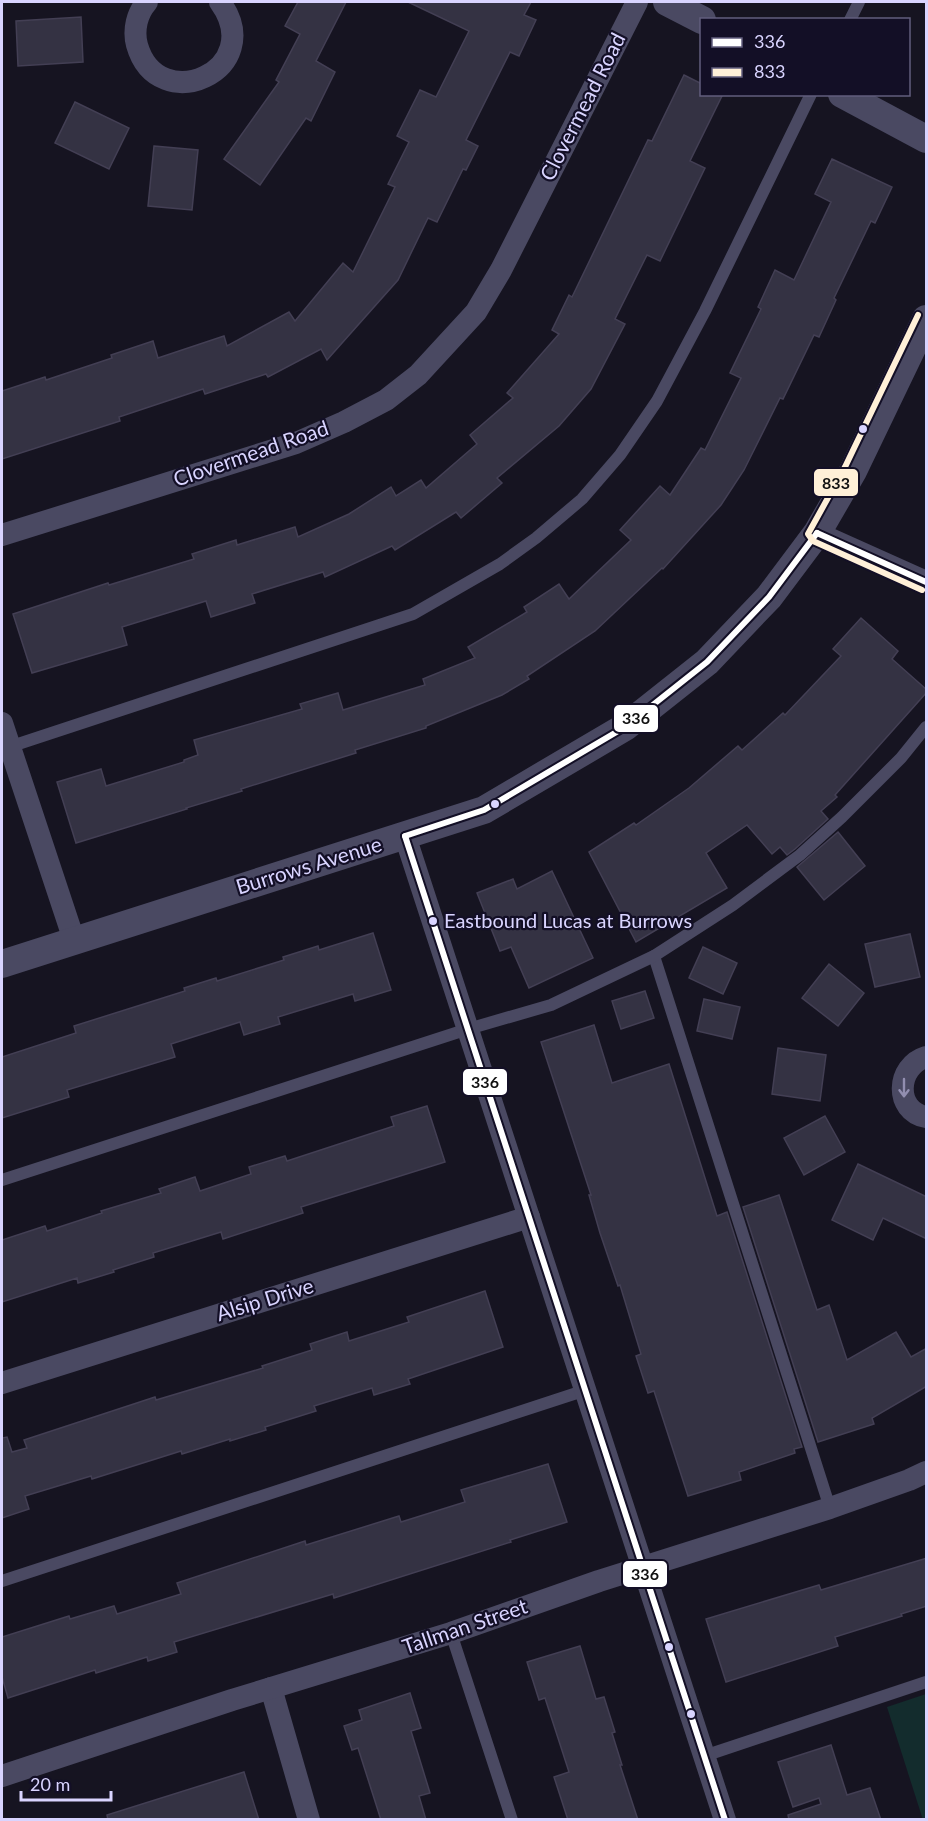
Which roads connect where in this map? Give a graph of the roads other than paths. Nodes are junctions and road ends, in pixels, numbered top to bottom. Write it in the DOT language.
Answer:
graph roads {
  1 [pos="147,2"];
  2 [pos="220,2"];
  3 [pos="637,2"];
  4 [pos="666,2"];
  5 [pos="859,2"];
  6 [pos="851,18"];
  7 [pos="700,19"];
  8 [pos="810,96"];
  9 [pos="846,96"];
  10 [pos="927,139"];
  11 [pos="927,319"];
  12 [pos="817,533"];
  13 [pos="2,535"];
  14 [pos="927,582"];
  15 [pos="2,723"];
  16 [pos="927,727"];
  17 [pos="9,747"];
  18 [pos="405,836"];
  19 [pos="74,940"];
  20 [pos="654,956"];
  21 [pos="2,964"];
  22 [pos="468,1029"];
  23 [pos="927,1057"];
  24 [pos="927,1117"];
  25 [pos="2,1180"];
  26 [pos="529,1217"];
  27 [pos="2,1383"];
  28 [pos="586,1390"];
  29 [pos="927,1472"];
  30 [pos="830,1508"];
  31 [pos="644,1567"];
  32 [pos="2,1581"];
  33 [pos="451,1633"];
  34 [pos="927,1682"];
  35 [pos="271,1688"];
  36 [pos="704,1756"];
  37 [pos="2,1776"];
  38 [pos="309,1820"];
  39 [pos="512,1820"];
  40 [pos="725,1820"];
  1 -- 2 [label="street"];
  3 -- 13 [label="street, Clovermead Road"];
  4 -- 7 [label="street"];
  5 -- 6 [label="lane"];
  8 -- 17 [label="lane"];
  9 -- 10 [label="street"];
  11 -- 12 [label="street, Burrows Avenue"];
  12 -- 14 [label="street"];
  12 -- 18 [label="street, Burrows Avenue"];
  15 -- 17 [label="street"];
  16 -- 20 [label="lane"];
  17 -- 19 [label="street"];
  18 -- 19 [label="street, Burrows Avenue"];
  18 -- 22 [label="street"];
  19 -- 21 [label="street, Burrows Avenue"];
  20 -- 22 [label="lane"];
  20 -- 30 [label="lane"];
  22 -- 25 [label="lane"];
  22 -- 26 [label="street"];
  23 -- 24 [label="street, one-way"];
  26 -- 27 [label="street, Alsip Drive"];
  26 -- 28 [label="street"];
  28 -- 31 [label="street"];
  28 -- 32 [label="lane"];
  29 -- 30 [label="street, Tallman Street"];
  30 -- 31 [label="street, Tallman Street"];
  31 -- 33 [label="street, Tallman Street"];
  31 -- 36 [label="street"];
  33 -- 35 [label="street, Tallman Street"];
  33 -- 39 [label="lane"];
  34 -- 36 [label="lane"];
  35 -- 37 [label="street, Tallman Street"];
  35 -- 38 [label="street"];
  36 -- 40 [label="street"];
}
